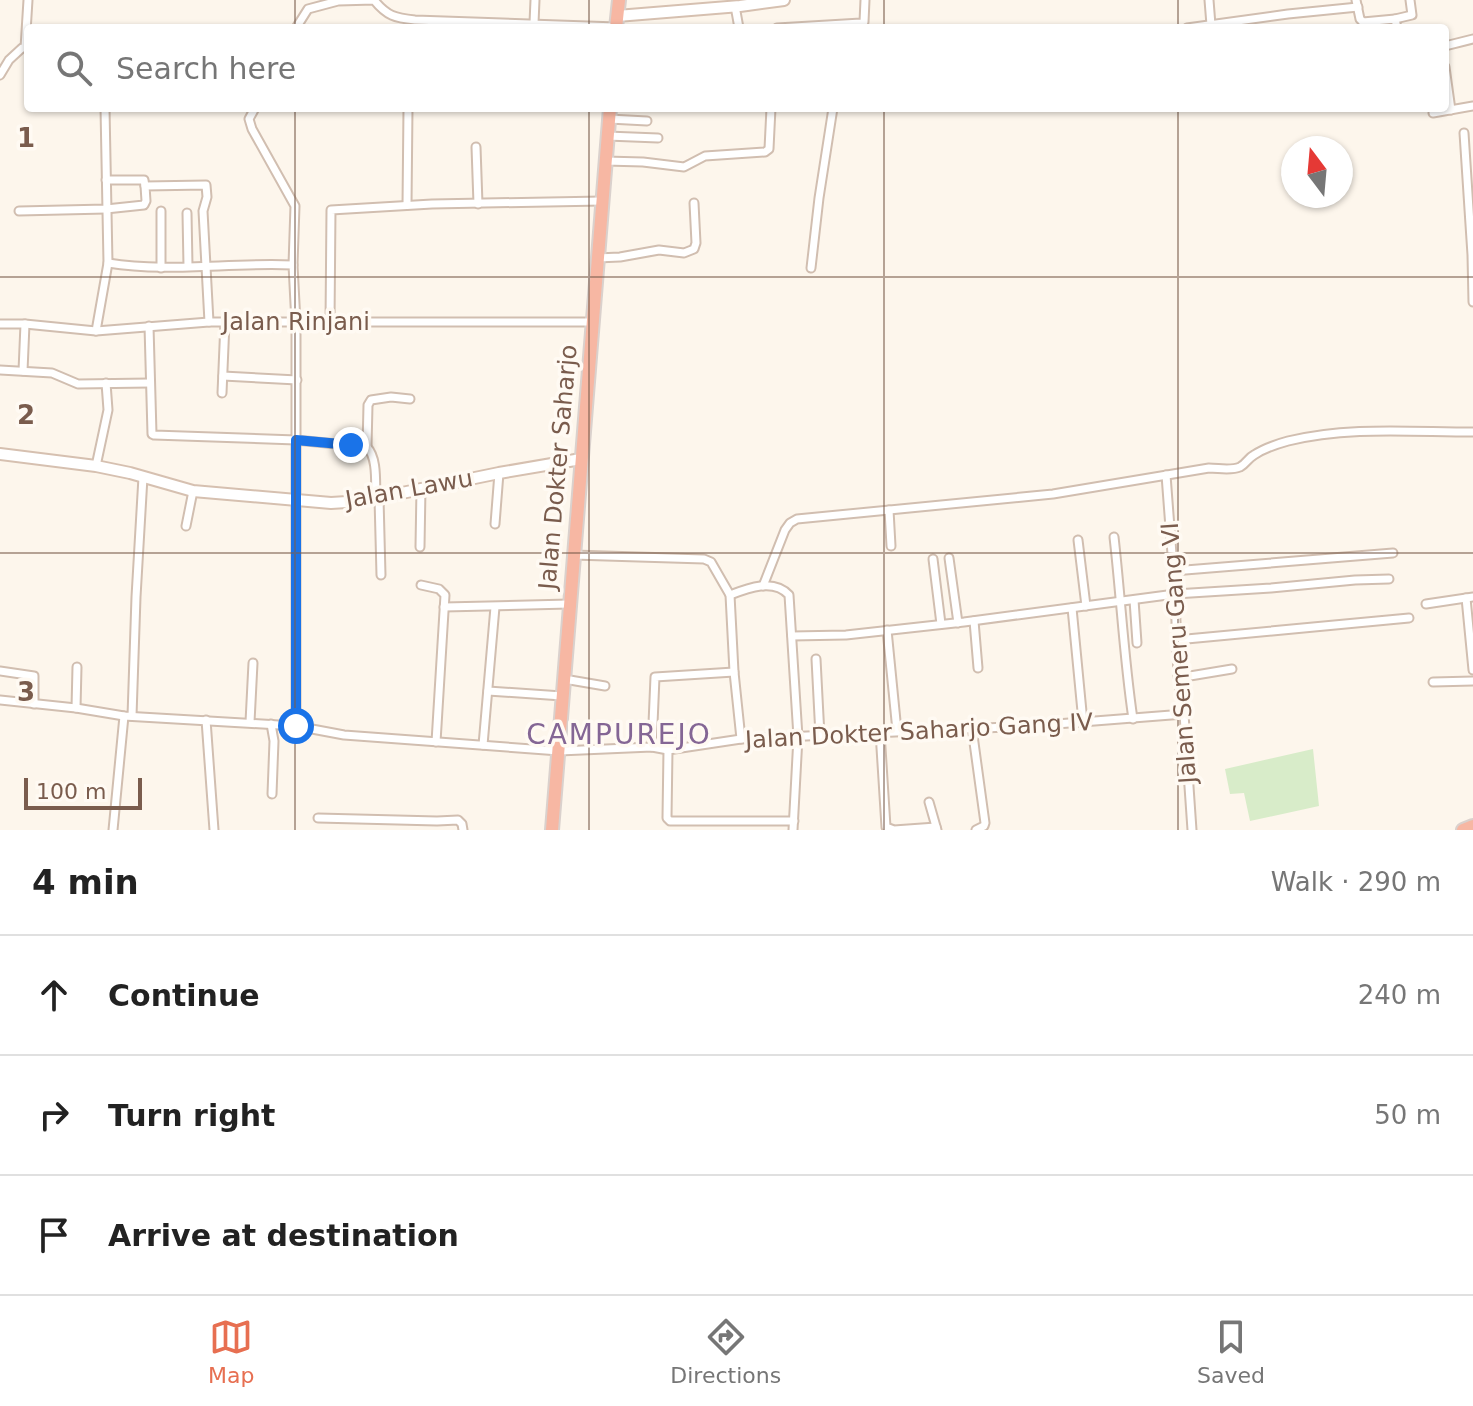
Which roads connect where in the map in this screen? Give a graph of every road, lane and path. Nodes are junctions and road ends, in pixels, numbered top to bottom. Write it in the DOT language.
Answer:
graph roads {
  1 [pos="28,0"];
  2 [pos="374,0"];
  3 [pos="535,0"];
  4 [pos="619,0"];
  5 [pos="784,0"];
  6 [pos="865,0"];
  7 [pos="1209,0"];
  8 [pos="1410,0"];
  9 [pos="1357,3"];
  10 [pos="735,6"];
  11 [pos="534,23"];
  12 [pos="617,23"];
  13 [pos="26,24"];
  14 [pos="299,24"];
  15 [pos="414,24"];
  16 [pos="738,24"];
  17 [pos="844,24"];
  18 [pos="1211,24"];
  19 [pos="1218,24"];
  20 [pos="1363,24"];
  21 [pos="1396,24"];
  22 [pos="1473,39"];
  23 [pos="1449,45"];
  24 [pos="24,48"];
  25 [pos="0,75"];
  26 [pos="1449,96"];
  27 [pos="1473,106"];
  28 [pos="1451,110"];
  29 [pos="105,112"];
  30 [pos="253,112"];
  31 [pos="408,112"];
  32 [pos="771,112"];
  33 [pos="832,112"];
  34 [pos="1439,112"];
  35 [pos="1433,113"];
  36 [pos="609,114"];
  37 [pos="647,121"];
  38 [pos="1464,133"];
  39 [pos="607,136"];
  40 [pos="658,138"];
  41 [pos="476,147"];
  42 [pos="605,161"];
  43 [pos="106,180"];
  44 [pos="145,186"];
  45 [pos="602,201"];
  46 [pos="694,203"];
  47 [pos="478,204"];
  48 [pos="407,205"];
  49 [pos="106,209"];
  50 [pos="19,211"];
  51 [pos="161,211"];
  52 [pos="187,213"];
  53 [pos="597,258"];
  54 [pos="108,263"];
  55 [pos="293,265"];
  56 [pos="188,266"];
  57 [pos="206,266"];
  58 [pos="161,268"];
  59 [pos="811,268"];
  60 [pos="1473,302"];
  61 [pos="209,322"];
  62 [pos="225,322"];
  63 [pos="330,322"];
  64 [pos="592,322"];
  65 [pos="296,323"];
  66 [pos="0,324"];
  67 [pos="25,324"];
  68 [pos="149,326"];
  69 [pos="96,331"];
  70 [pos="0,370"];
  71 [pos="23,371"];
  72 [pos="223,376"];
  73 [pos="297,380"];
  74 [pos="106,383"];
  75 [pos="150,383"];
  76 [pos="222,393"];
  77 [pos="410,399"];
  78 [pos="1473,432"];
  79 [pos="296,440"];
  80 [pos="367,447"];
  81 [pos="0,454"];
  82 [pos="581,459"];
  83 [pos="96,466"];
  84 [pos="499,473"];
  85 [pos="1166,475"];
  86 [pos="143,477"];
  87 [pos="421,488"];
  88 [pos="193,491"];
  89 [pos="378,499"];
  90 [pos="297,502"];
  91 [pos="889,510"];
  92 [pos="495,524"];
  93 [pos="186,526"];
  94 [pos="1114,537"];
  95 [pos="1078,540"];
  96 [pos="891,546"];
  97 [pos="420,547"];
  98 [pos="1393,553"];
  99 [pos="573,555"];
  100 [pos="949,558"];
  101 [pos="933,559"];
  102 [pos="1173,571"];
  103 [pos="381,575"];
  104 [pos="1389,579"];
  105 [pos="421,585"];
  106 [pos="763,586"];
  107 [pos="1175,594"];
  108 [pos="730,595"];
  109 [pos="1470,598"];
  110 [pos="1134,600"];
  111 [pos="1121,601"];
  112 [pos="569,604"];
  113 [pos="1426,604"];
  114 [pos="1086,606"];
  115 [pos="444,607"];
  116 [pos="495,607"];
  117 [pos="1072,608"];
  118 [pos="1409,618"];
  119 [pos="974,621"];
  120 [pos="958,623"];
  121 [pos="941,624"];
  122 [pos="887,630"];
  123 [pos="792,636"];
  124 [pos="1176,640"];
  125 [pos="1137,643"];
  126 [pos="816,659"];
  127 [pos="253,663"];
  128 [pos="77,667"];
  129 [pos="978,668"];
  130 [pos="1232,669"];
  131 [pos="1473,670"];
  132 [pos="0,671"];
  133 [pos="734,672"];
  134 [pos="1178,678"];
  135 [pos="563,679"];
  136 [pos="1473,681"];
  137 [pos="1433,682"];
  138 [pos="605,686"];
  139 [pos="488,691"];
  140 [pos="562,696"];
  141 [pos="0,700"];
  142 [pos="34,704"];
  143 [pos="76,708"];
  144 [pos="1184,714"];
  145 [pos="128,716"];
  146 [pos="1133,719"];
  147 [pos="206,720"];
  148 [pos="250,722"];
  149 [pos="1083,722"];
  150 [pos="271,724"];
  151 [pos="296,726"];
  152 [pos="972,728"];
  153 [pos="897,731"];
  154 [pos="880,732"];
  155 [pos="820,736"];
  156 [pos="798,737"];
  157 [pos="741,739"];
  158 [pos="436,742"];
  159 [pos="483,745"];
  160 [pos="652,747"];
  161 [pos="668,750"];
  162 [pos="559,751"];
  163 [pos="272,794"];
  164 [pos="929,802"];
  165 [pos="318,818"];
  166 [pos="794,826"];
  167 [pos="1473,826"];
  168 [pos="936,829"];
  169 [pos="113,830"];
  170 [pos="214,830"];
  171 [pos="463,830"];
  172 [pos="552,830"];
  173 [pos="976,830"];
  174 [pos="1192,830"];
  175 [pos="1463,830"];
  1 -- 13 [label="street"];
  2 -- 14 [label="street"];
  2 -- 15 [label="street"];
  3 -- 11 [label="street"];
  4 -- 12 [label="highway"];
  5 -- 10 [label="street"];
  6 -- 17 [label="street"];
  7 -- 18 [label="street"];
  8 -- 21 [label="street"];
  9 -- 19 [label="street"];
  9 -- 20 [label="street"];
  10 -- 12 [label="street"];
  10 -- 16 [label="street"];
  11 -- 12 [label="street"];
  11 -- 15 [label="street"];
  22 -- 23 [label="street"];
  24 -- 25 [label="street"];
  26 -- 28 [label="street"];
  27 -- 28 [label="street"];
  29 -- 43 [label="street"];
  30 -- 55 [label="street"];
  31 -- 48 [label="street"];
  32 -- 42 [label="street"];
  33 -- 59 [label="street"];
  34 -- 35 [label="street"];
  36 -- 37 [label="street"];
  36 -- 39 [label="highway, Jalan Dokter Saharjo"];
  38 -- 60 [label="street"];
  39 -- 40 [label="street"];
  39 -- 42 [label="highway, Jalan Dokter Saharjo"];
  41 -- 47 [label="street"];
  42 -- 45 [label="highway, Jalan Dokter Saharjo"];
  43 -- 44 [label="street"];
  43 -- 49 [label="street"];
  44 -- 49 [label="street"];
  44 -- 57 [label="street"];
  45 -- 47 [label="street"];
  45 -- 53 [label="highway, Jalan Dokter Saharjo"];
  46 -- 53 [label="street"];
  47 -- 48 [label="street"];
  48 -- 63 [label="street"];
  49 -- 50 [label="street"];
  49 -- 54 [label="street"];
  51 -- 58 [label="street"];
  52 -- 56 [label="street"];
  53 -- 64 [label="highway, Jalan Dokter Saharjo"];
  54 -- 58 [label="street"];
  54 -- 69 [label="street"];
  55 -- 57 [label="street"];
  55 -- 65 [label="street"];
  56 -- 57 [label="street"];
  56 -- 58 [label="street"];
  57 -- 61 [label="street"];
  61 -- 62 [label="street, Jalan Rinjani"];
  61 -- 68 [label="street, Jalan Rinjani"];
  62 -- 65 [label="street, Jalan Rinjani"];
  62 -- 72 [label="street"];
  63 -- 64 [label="street, Jalan Rinjani"];
  63 -- 65 [label="street, Jalan Rinjani"];
  64 -- 82 [label="highway, Jalan Dokter Saharjo"];
  65 -- 73 [label="street"];
  66 -- 67 [label="street, Jalan Rinjani"];
  67 -- 69 [label="street, Jalan Rinjani"];
  67 -- 71 [label="street"];
  68 -- 69 [label="street, Jalan Rinjani"];
  68 -- 75 [label="street"];
  70 -- 71 [label="street"];
  71 -- 74 [label="street"];
  72 -- 73 [label="street"];
  72 -- 76 [label="street"];
  73 -- 79 [label="street"];
  74 -- 75 [label="street"];
  74 -- 83 [label="street"];
  75 -- 79 [label="street"];
  77 -- 80 [label="street"];
  78 -- 85 [label="street"];
  79 -- 80 [label="street"];
  79 -- 90 [label="street"];
  80 -- 89 [label="street"];
  81 -- 83 [label="street, Jalan Lawu"];
  82 -- 84 [label="street, Jalan Lawu"];
  82 -- 99 [label="highway, Jalan Dokter Saharjo"];
  83 -- 86 [label="street, Jalan Lawu"];
  84 -- 87 [label="street, Jalan Lawu"];
  84 -- 92 [label="street"];
  85 -- 91 [label="street"];
  85 -- 102 [label="street, Jalan Semeru Gang VI"];
  86 -- 88 [label="street, Jalan Lawu"];
  86 -- 145 [label="street"];
  87 -- 89 [label="street, Jalan Lawu"];
  87 -- 97 [label="street"];
  88 -- 90 [label="street, Jalan Lawu"];
  88 -- 93 [label="street"];
  89 -- 90 [label="street, Jalan Lawu"];
  89 -- 103 [label="street"];
  90 -- 151 [label="street"];
  91 -- 96 [label="street"];
  91 -- 106 [label="street"];
  94 -- 111 [label="street"];
  95 -- 114 [label="street"];
  98 -- 102 [label="street"];
  99 -- 108 [label="street"];
  99 -- 112 [label="highway, Jalan Dokter Saharjo"];
  100 -- 120 [label="street"];
  101 -- 121 [label="street"];
  102 -- 107 [label="street, Jalan Semeru Gang VI"];
  104 -- 107 [label="street"];
  105 -- 115 [label="street"];
  106 -- 108 [label="street"];
  106 -- 123 [label="street"];
  107 -- 110 [label="street"];
  107 -- 124 [label="street, Jalan Semeru Gang VI"];
  108 -- 133 [label="street"];
  109 -- 113 [label="street"];
  109 -- 131 [label="street"];
  110 -- 111 [label="street"];
  110 -- 125 [label="street"];
  111 -- 114 [label="street"];
  111 -- 146 [label="street"];
  112 -- 116 [label="street"];
  112 -- 135 [label="highway, Jalan Dokter Saharjo"];
  114 -- 117 [label="street"];
  115 -- 116 [label="street"];
  115 -- 158 [label="street"];
  116 -- 139 [label="street"];
  117 -- 119 [label="street"];
  117 -- 149 [label="street"];
  118 -- 124 [label="street"];
  119 -- 120 [label="street"];
  119 -- 129 [label="street"];
  120 -- 121 [label="street"];
  121 -- 122 [label="street"];
  122 -- 123 [label="street"];
  122 -- 153 [label="street"];
  123 -- 156 [label="street"];
  124 -- 134 [label="street, Jalan Semeru Gang VI"];
  126 -- 155 [label="street"];
  127 -- 148 [label="street"];
  128 -- 143 [label="street"];
  130 -- 134 [label="street"];
  132 -- 142 [label="street"];
  133 -- 157 [label="street"];
  133 -- 160 [label="street"];
  134 -- 144 [label="street, Jalan Semeru Gang VI"];
  135 -- 138 [label="street"];
  135 -- 140 [label="highway, Jalan Dokter Saharjo"];
  136 -- 137 [label="street"];
  139 -- 140 [label="street"];
  139 -- 159 [label="street"];
  140 -- 162 [label="highway, Jalan Dokter Saharjo"];
  141 -- 142 [label="street, Jalan Dokter Saharjo Gang IV"];
  142 -- 143 [label="street, Jalan Dokter Saharjo Gang IV"];
  143 -- 145 [label="street, Jalan Dokter Saharjo Gang IV"];
  144 -- 146 [label="street, Jalan Dokter Saharjo Gang IV"];
  144 -- 174 [label="street, Jalan Semeru Gang VI"];
  145 -- 147 [label="street, Jalan Dokter Saharjo Gang IV"];
  145 -- 169 [label="street"];
  146 -- 149 [label="street, Jalan Dokter Saharjo Gang IV"];
  147 -- 148 [label="street, Jalan Dokter Saharjo Gang IV"];
  147 -- 170 [label="street"];
  148 -- 150 [label="street, Jalan Dokter Saharjo Gang IV"];
  149 -- 152 [label="street, Jalan Dokter Saharjo Gang IV"];
  150 -- 151 [label="street, Jalan Dokter Saharjo Gang IV"];
  150 -- 163 [label="street"];
  151 -- 158 [label="street, Jalan Dokter Saharjo Gang IV"];
  152 -- 153 [label="street, Jalan Dokter Saharjo Gang IV"];
  152 -- 173 [label="street"];
  153 -- 154 [label="street, Jalan Dokter Saharjo Gang IV"];
  154 -- 155 [label="street, Jalan Dokter Saharjo Gang IV"];
  154 -- 168 [label="street"];
  155 -- 156 [label="street, Jalan Dokter Saharjo Gang IV"];
  156 -- 157 [label="street, Jalan Dokter Saharjo Gang IV"];
  156 -- 166 [label="street"];
  157 -- 161 [label="street, Jalan Dokter Saharjo Gang IV"];
  158 -- 159 [label="street, Jalan Dokter Saharjo Gang IV"];
  159 -- 162 [label="street, Jalan Dokter Saharjo Gang IV"];
  160 -- 161 [label="street, Jalan Dokter Saharjo Gang IV"];
  160 -- 162 [label="street, Jalan Dokter Saharjo Gang IV"];
  161 -- 166 [label="street"];
  162 -- 172 [label="highway, Jalan Dokter Saharjo"];
  164 -- 168 [label="street"];
  165 -- 171 [label="street"];
  167 -- 175 [label="highway"];
}
